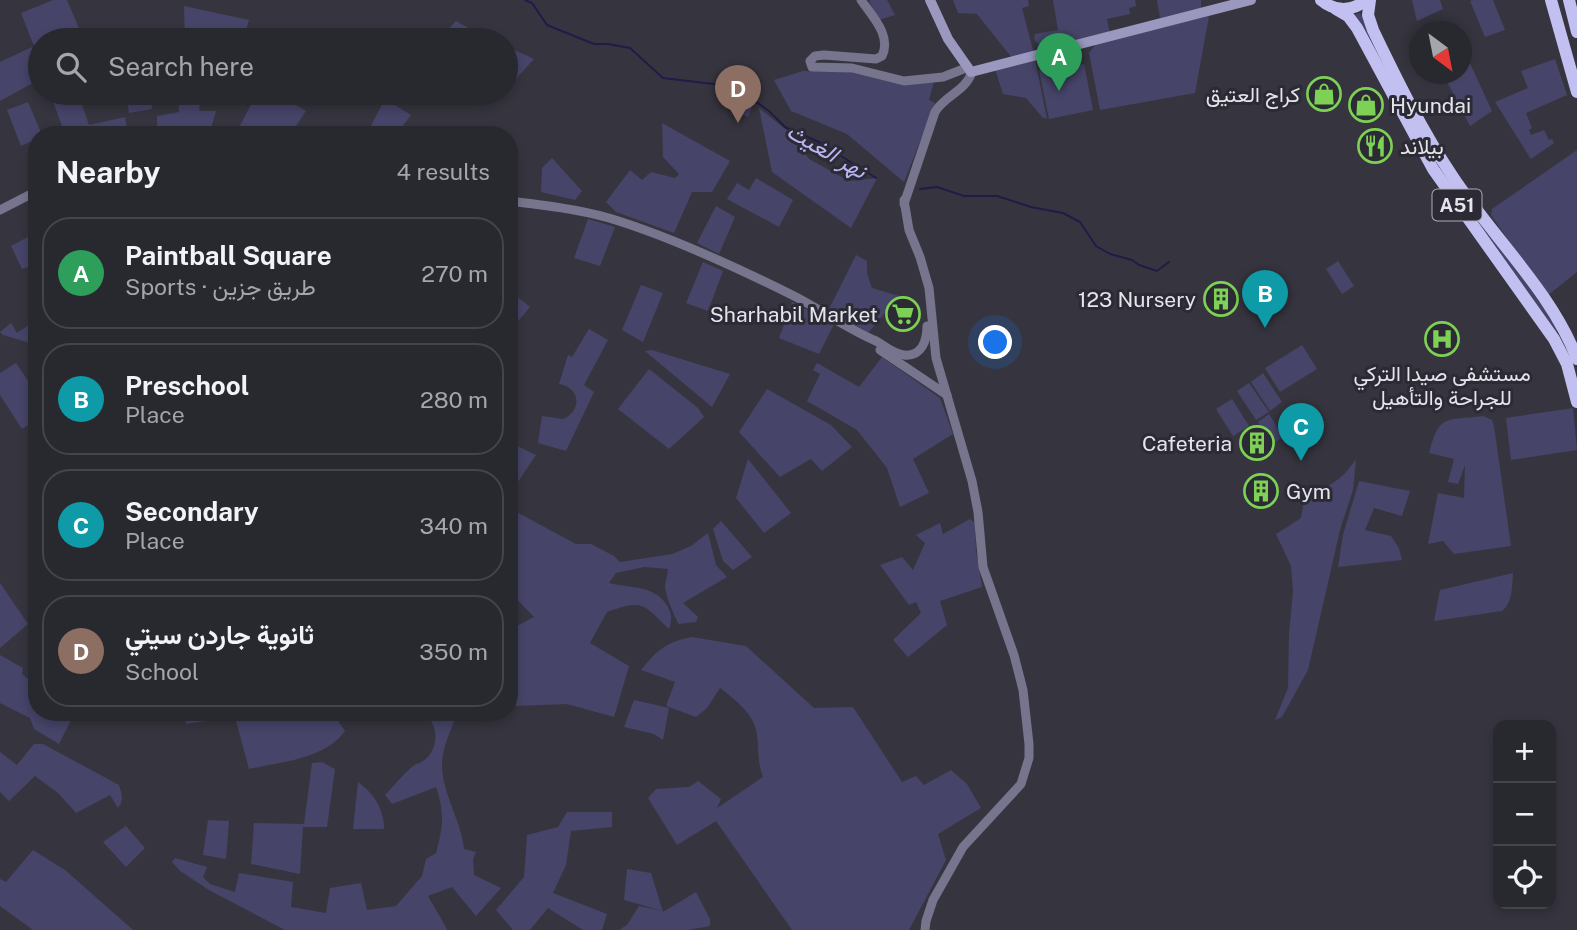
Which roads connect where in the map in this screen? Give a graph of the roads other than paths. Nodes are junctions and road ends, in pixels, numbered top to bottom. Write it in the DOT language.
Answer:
graph roads {
  1 [pos="861,0"];
  2 [pos="930,0"];
  3 [pos="1251,0"];
  4 [pos="1321,0"];
  5 [pos="1368,0"];
  6 [pos="1551,0"];
  7 [pos="1569,0"];
  8 [pos="1336,9"];
  9 [pos="1577,32"];
  10 [pos="969,70"];
  11 [pos="1577,92"];
  12 [pos="28,196"];
  13 [pos="518,202"];
  14 [pos="0,210"];
  15 [pos="1545,301"];
  16 [pos="930,313"];
  17 [pos="1577,337"];
  18 [pos="869,339"];
  19 [pos="927,341"];
  20 [pos="912,354"];
  21 [pos="936,358"];
  22 [pos="1577,359"];
  23 [pos="904,367"];
  24 [pos="940,374"];
  25 [pos="926,380"];
  26 [pos="947,395"];
  27 [pos="1577,402"];
  28 [pos="925,930"];
  1 -- 10 [label="street"];
  2 -- 10 [label="main road"];
  3 -- 10 [label="main road"];
  4 -- 8 [label="highway, A51"];
  5 -- 8 [label="highway, A51"];
  5 -- 15 [label="highway, A51"];
  6 -- 11 [label="highway"];
  7 -- 9 [label="highway"];
  8 -- 27 [label="highway, A51"];
  10 -- 16 [label="street"];
  12 -- 14 [label="street"];
  13 -- 18 [label="street"];
  15 -- 17 [label="highway"];
  15 -- 22 [label="highway, A51"];
  16 -- 19 [label="street"];
  16 -- 21 [label="street"];
  18 -- 20 [label="street"];
  18 -- 23 [label="street"];
  19 -- 20 [label="street"];
  19 -- 21 [label="street"];
  20 -- 21 [label="street"];
  20 -- 23 [label="street"];
  21 -- 24 [label="street"];
  23 -- 25 [label="street"];
  24 -- 25 [label="street"];
  24 -- 26 [label="street"];
  25 -- 26 [label="street"];
  26 -- 28 [label="street"];
}
